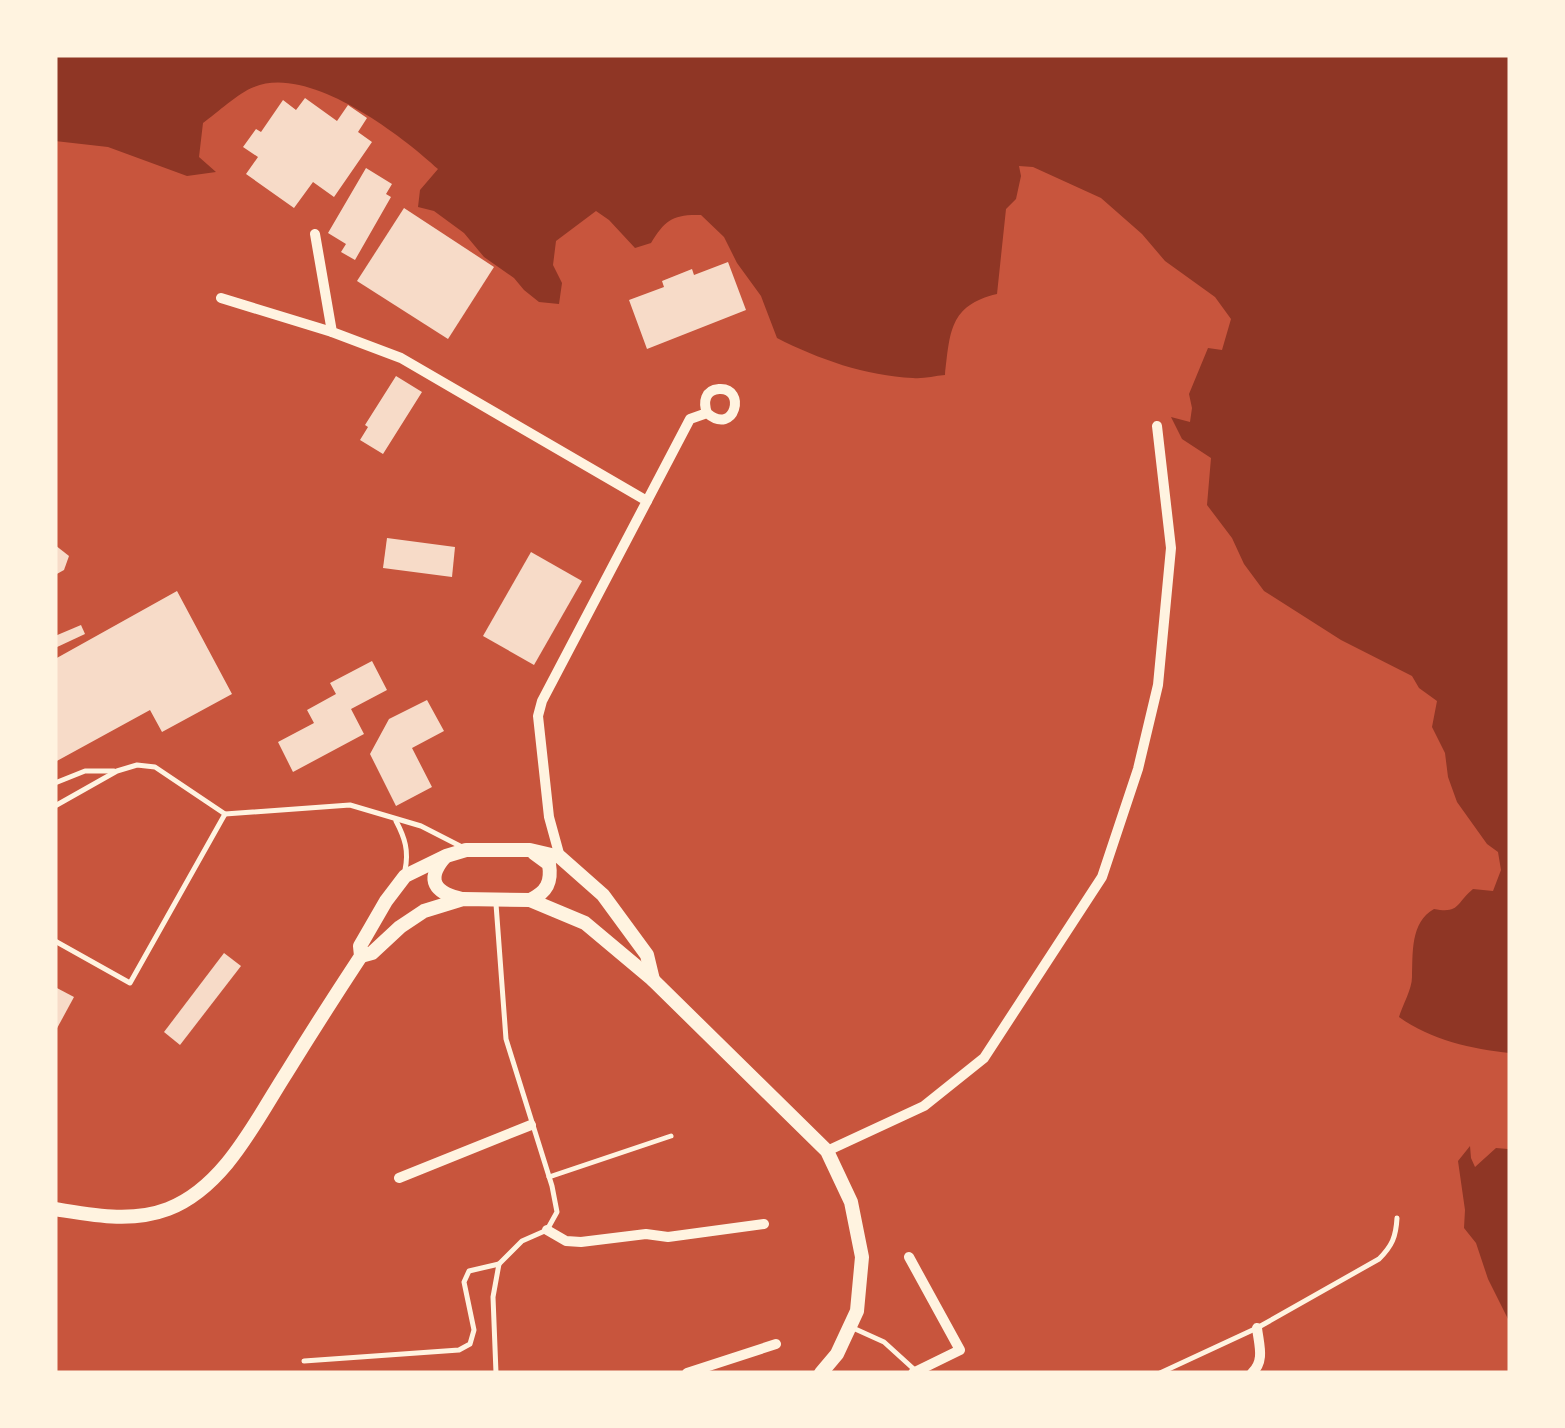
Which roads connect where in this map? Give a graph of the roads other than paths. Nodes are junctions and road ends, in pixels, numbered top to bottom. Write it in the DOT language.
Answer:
graph roads {
  1 [pos="315,234"];
  2 [pos="221,298"];
  3 [pos="332,332"];
  4 [pos="706,413"];
  5 [pos="1157,426"];
  6 [pos="647,501"];
  7 [pos="117,771"];
  8 [pos="55,783"];
  9 [pos="55,806"];
  10 [pos="225,814"];
  11 [pos="396,821"];
  12 [pos="466,850"];
  13 [pos="530,850"];
  14 [pos="446,856"];
  15 [pos="560,857"];
  16 [pos="404,876"];
  17 [pos="463,899"];
  18 [pos="530,900"];
  19 [pos="496,901"];
  20 [pos="55,941"];
  21 [pos="361,956"];
  22 [pos="653,980"];
  23 [pos="532,1124"];
  24 [pos="672,1136"];
  25 [pos="826,1151"];
  26 [pos="549,1177"];
  27 [pos="399,1178"];
  28 [pos="55,1209"];
  29 [pos="1398,1218"];
  30 [pos="764,1224"];
  31 [pos="547,1230"];
  32 [pos="910,1257"];
  33 [pos="499,1264"];
  34 [pos="850,1327"];
  35 [pos="1257,1328"];
  36 [pos="776,1344"];
  37 [pos="304,1361"];
  38 [pos="915,1372"];
  39 [pos="496,1373"];
  40 [pos="687,1373"];
  41 [pos="821,1373"];
  42 [pos="1160,1373"];
  43 [pos="1252,1373"];
  1 -- 3 [label="street"];
  2 -- 3 [label="street"];
  3 -- 6 [label="street"];
  4 -- 6 [label="street"];
  5 -- 25 [label="street"];
  6 -- 15 [label="street"];
  7 -- 8 [label="lane"];
  7 -- 9 [label="lane"];
  7 -- 10 [label="lane"];
  10 -- 11 [label="lane"];
  10 -- 20 [label="lane"];
  11 -- 12 [label="lane"];
  11 -- 16 [label="lane"];
  12 -- 13 [label="street"];
  12 -- 14 [label="street"];
  13 -- 15 [label="street"];
  13 -- 18 [label="street"];
  14 -- 16 [label="street"];
  14 -- 17 [label="street"];
  15 -- 22 [label="street"];
  16 -- 21 [label="street"];
  17 -- 19 [label="street"];
  17 -- 21 [label="street"];
  18 -- 19 [label="street"];
  18 -- 22 [label="street"];
  19 -- 23 [label="lane"];
  21 -- 28 [label="street"];
  22 -- 25 [label="street"];
  23 -- 26 [label="lane"];
  23 -- 27 [label="street"];
  24 -- 26 [label="lane"];
  25 -- 34 [label="street"];
  26 -- 31 [label="lane"];
  29 -- 35 [label="lane"];
  30 -- 31 [label="street"];
  31 -- 33 [label="lane"];
  32 -- 38 [label="street"];
  33 -- 37 [label="lane"];
  33 -- 39 [label="lane"];
  34 -- 38 [label="lane"];
  34 -- 41 [label="street"];
  35 -- 42 [label="lane"];
  35 -- 43 [label="street"];
  36 -- 40 [label="street"];
}
